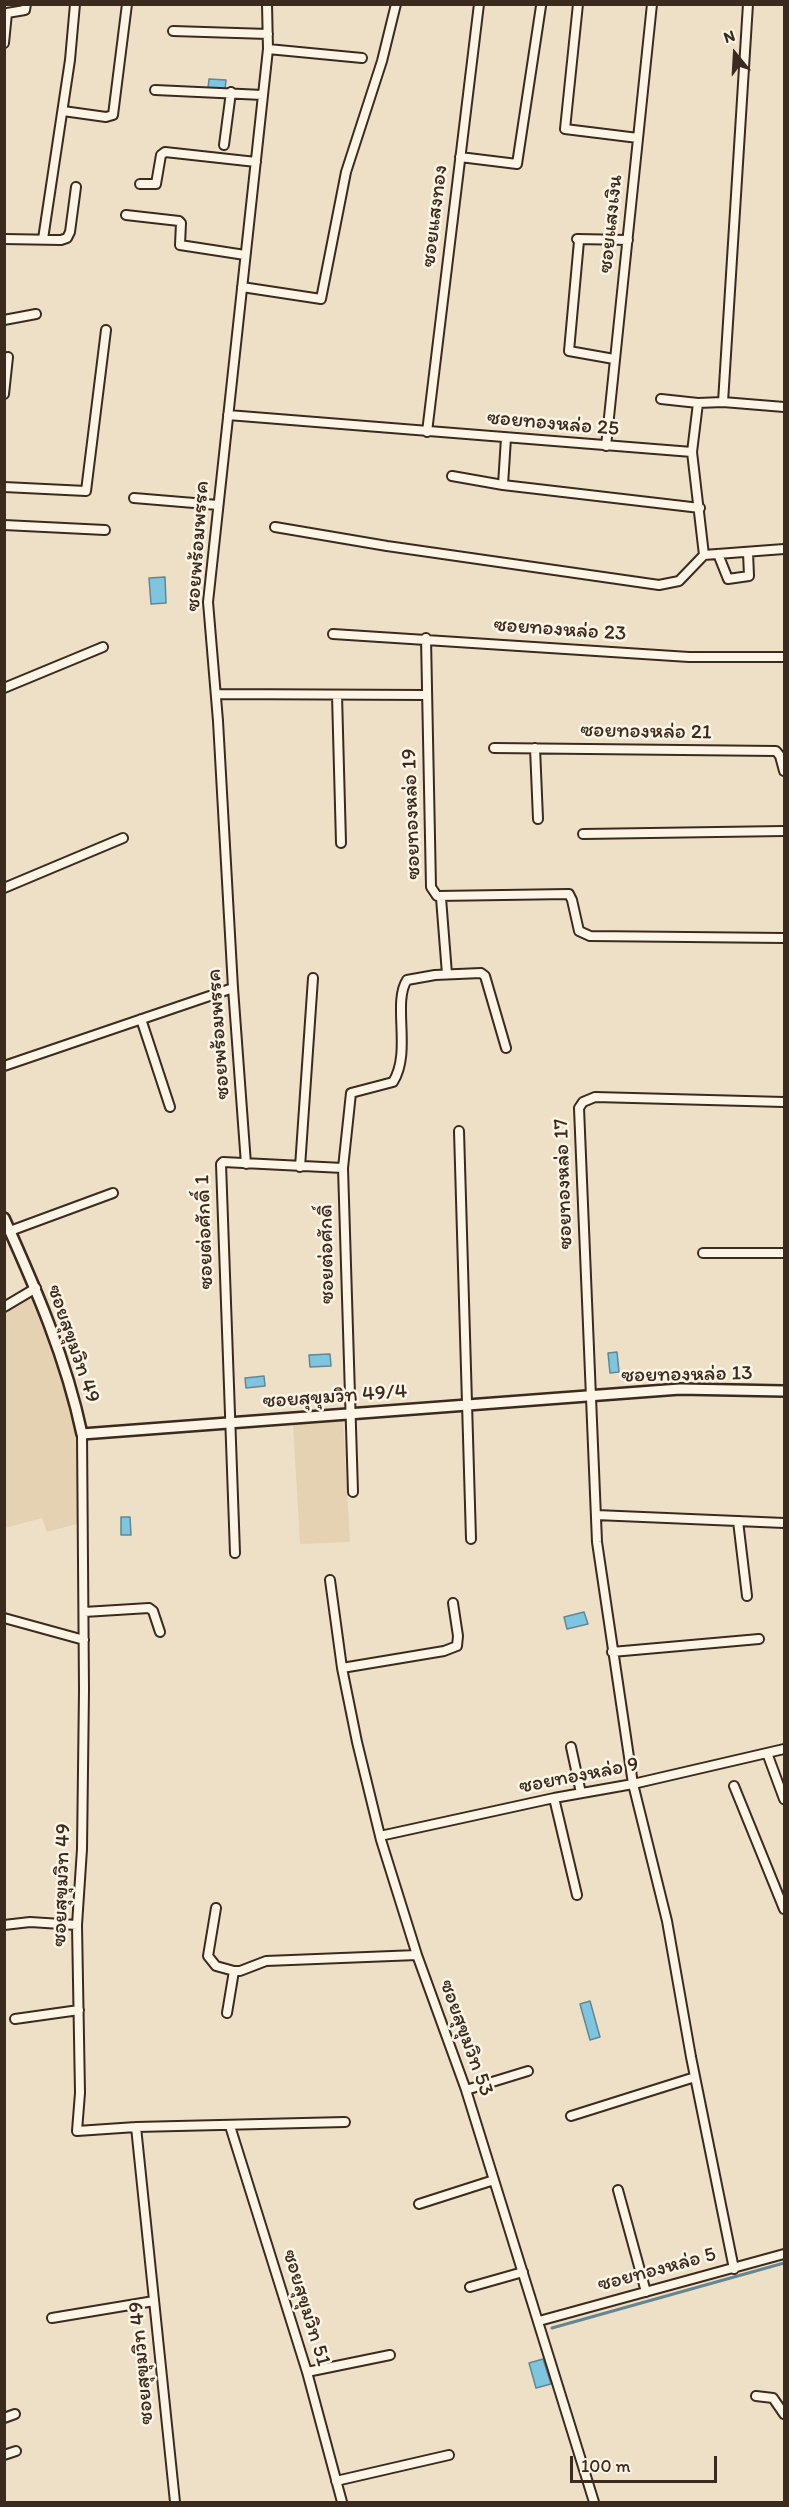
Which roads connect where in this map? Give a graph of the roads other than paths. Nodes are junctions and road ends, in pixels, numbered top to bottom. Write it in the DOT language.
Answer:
graph roads {
  1 [pos="26,4"];
  2 [pos="75,4"];
  3 [pos="127,4"];
  4 [pos="267,4"];
  5 [pos="396,4"];
  6 [pos="479,4"];
  7 [pos="578,4"];
  8 [pos="652,4"];
  9 [pos="748,4"];
  10 [pos="541,6"];
  11 [pos="6,12"];
  12 [pos="173,31"];
  13 [pos="268,34"];
  14 [pos="4,43"];
  15 [pos="268,49"];
  16 [pos="362,58"];
  17 [pos="155,90"];
  18 [pos="231,92"];
  19 [pos="263,94"];
  20 [pos="63,111"];
  21 [pos="638,138"];
  22 [pos="224,145"];
  23 [pos="460,157"];
  24 [pos="255,162"];
  25 [pos="140,184"];
  26 [pos="76,187"];
  27 [pos="126,215"];
  28 [pos="4,238"];
  29 [pos="43,239"];
  30 [pos="628,240"];
  31 [pos="245,255"];
  32 [pos="242,287"];
  33 [pos="36,314"];
  34 [pos="4,320"];
  35 [pos="106,330"];
  36 [pos="8,357"];
  37 [pos="614,358"];
  38 [pos="4,394"];
  39 [pos="661,399"];
  40 [pos="723,402"];
  41 [pos="698,403"];
  42 [pos="784,407"];
  43 [pos="228,415"];
  44 [pos="427,432"];
  45 [pos="506,438"];
  46 [pos="606,446"];
  47 [pos="692,452"];
  48 [pos="452,476"];
  49 [pos="503,485"];
  50 [pos="4,487"];
  51 [pos="134,498"];
  52 [pos="218,505"];
  53 [pos="700,508"];
  54 [pos="4,525"];
  55 [pos="275,527"];
  56 [pos="105,530"];
  57 [pos="784,549"];
  58 [pos="748,552"];
  59 [pos="718,554"];
  60 [pos="704,555"];
  61 [pos="333,634"];
  62 [pos="426,638"];
  63 [pos="103,647"];
  64 [pos="784,657"];
  65 [pos="4,688"];
  66 [pos="216,694"];
  67 [pos="337,695"];
  68 [pos="426,695"];
  69 [pos="494,748"];
  70 [pos="535,748"];
  71 [pos="784,771"];
  72 [pos="538,819"];
  73 [pos="784,831"];
  74 [pos="583,834"];
  75 [pos="123,838"];
  76 [pos="341,843"];
  77 [pos="4,888"];
  78 [pos="441,898"];
  79 [pos="784,938"];
  80 [pos="447,974"];
  81 [pos="313,978"];
  82 [pos="233,988"];
  83 [pos="141,1020"];
  84 [pos="506,1048"];
  85 [pos="4,1066"];
  86 [pos="784,1102"];
  87 [pos="170,1107"];
  88 [pos="459,1131"];
  89 [pos="246,1164"];
  90 [pos="300,1167"];
  91 [pos="343,1168"];
  92 [pos="113,1193"];
  93 [pos="4,1218"];
  94 [pos="10,1231"];
  95 [pos="703,1253"];
  96 [pos="784,1253"];
  97 [pos="36,1288"];
  98 [pos="4,1307"];
  99 [pos="784,1391"];
  100 [pos="591,1396"];
  101 [pos="469,1405"];
  102 [pos="350,1414"];
  103 [pos="230,1423"];
  104 [pos="82,1434"];
  105 [pos="353,1492"];
  106 [pos="596,1515"];
  107 [pos="738,1521"];
  108 [pos="784,1524"];
  109 [pos="471,1539"];
  110 [pos="235,1553"];
  111 [pos="330,1580"];
  112 [pos="747,1596"];
  113 [pos="453,1603"];
  114 [pos="84,1612"];
  115 [pos="4,1618"];
  116 [pos="160,1632"];
  117 [pos="759,1639"];
  118 [pos="84,1640"];
  119 [pos="612,1652"];
  120 [pos="342,1668"];
  121 [pos="571,1747"];
  122 [pos="784,1749"];
  123 [pos="767,1752"];
  124 [pos="633,1784"];
  125 [pos="734,1786"];
  126 [pos="581,1793"];
  127 [pos="554,1798"];
  128 [pos="784,1800"];
  129 [pos="380,1836"];
  130 [pos="577,1895"];
  131 [pos="216,1908"];
  132 [pos="784,1909"];
  133 [pos="4,1925"];
  134 [pos="77,1925"];
  135 [pos="417,1955"];
  136 [pos="234,1971"];
  137 [pos="79,2010"];
  138 [pos="227,2013"];
  139 [pos="15,2019"];
  140 [pos="528,2071"];
  141 [pos="695,2077"];
  142 [pos="466,2090"];
  143 [pos="571,2116"];
  144 [pos="345,2122"];
  145 [pos="230,2126"];
  146 [pos="135,2127"];
  147 [pos="495,2180"];
  148 [pos="618,2190"];
  149 [pos="419,2204"];
  150 [pos="784,2254"];
  151 [pos="734,2269"];
  152 [pos="524,2272"];
  153 [pos="470,2286"];
  154 [pos="646,2292"];
  155 [pos="154,2301"];
  156 [pos="52,2318"];
  157 [pos="539,2320"];
  158 [pos="390,2355"];
  159 [pos="307,2372"];
  160 [pos="756,2396"];
  161 [pos="15,2414"];
  162 [pos="784,2414"];
  163 [pos="4,2418"];
  164 [pos="16,2451"];
  165 [pos="4,2455"];
  166 [pos="449,2455"];
  167 [pos="336,2481"];
  168 [pos="175,2502"];
  169 [pos="342,2502"];
  170 [pos="594,2502"];
  1 -- 11 [label="street"];
  2 -- 20 [label="street"];
  3 -- 20 [label="street"];
  4 -- 13 [label="street, ซอยพร้อมพรรค"];
  5 -- 32 [label="street"];
  6 -- 23 [label="street, ซอยแสงทอง"];
  7 -- 21 [label="street"];
  8 -- 21 [label="street, ซอยแสงเงิน"];
  9 -- 40 [label="street"];
  10 -- 23 [label="street"];
  11 -- 14 [label="street"];
  12 -- 13 [label="street"];
  13 -- 15 [label="street, ซอยพร้อมพรรค"];
  15 -- 16 [label="street"];
  15 -- 19 [label="street, ซอยพร้อมพรรค"];
  17 -- 18 [label="street"];
  18 -- 19 [label="street"];
  18 -- 22 [label="street"];
  19 -- 24 [label="street, ซอยพร้อมพรรค"];
  20 -- 29 [label="street"];
  21 -- 30 [label="street, ซอยแสงเงิน"];
  23 -- 44 [label="street, ซอยแสงทอง"];
  24 -- 25 [label="street"];
  24 -- 31 [label="street, ซอยพร้อมพรรค"];
  26 -- 29 [label="street"];
  27 -- 31 [label="street"];
  28 -- 29 [label="street"];
  30 -- 37 [label="street, ซอยแสงเงิน"];
  30 -- 37 [label="street"];
  31 -- 32 [label="street, ซอยพร้อมพรรค"];
  32 -- 43 [label="street, ซอยพร้อมพรรค"];
  33 -- 34 [label="street"];
  35 -- 50 [label="street"];
  36 -- 38 [label="street"];
  37 -- 46 [label="street, ซอยแสงเงิน"];
  39 -- 41 [label="street"];
  40 -- 41 [label="street"];
  40 -- 42 [label="street"];
  41 -- 47 [label="street"];
  43 -- 44 [label="street, ซอยทองหล่อ 25"];
  43 -- 52 [label="street, ซอยพร้อมพรรค"];
  44 -- 45 [label="street, ซอยทองหล่อ 25"];
  45 -- 46 [label="street, ซอยทองหล่อ 25"];
  45 -- 49 [label="street"];
  46 -- 47 [label="street, ซอยทองหล่อ 25"];
  47 -- 53 [label="street"];
  48 -- 49 [label="street"];
  49 -- 53 [label="street"];
  51 -- 52 [label="street"];
  52 -- 66 [label="street, ซอยพร้อมพรรค"];
  53 -- 60 [label="street"];
  54 -- 56 [label="street"];
  55 -- 60 [label="street"];
  57 -- 58 [label="street"];
  58 -- 59 [label="street"];
  58 -- 59 [label="street"];
  59 -- 60 [label="street"];
  61 -- 62 [label="street, ซอยทองหล่อ 23"];
  62 -- 64 [label="street, ซอยทองหล่อ 23"];
  62 -- 68 [label="street, ซอยทองหล่อ 19"];
  63 -- 65 [label="street"];
  66 -- 67 [label="street"];
  66 -- 82 [label="street, ซอยพร้อมพรรค"];
  67 -- 68 [label="street"];
  67 -- 76 [label="street"];
  68 -- 78 [label="street, ซอยทองหล่อ 19"];
  69 -- 70 [label="street, ซอยทองหล่อ 21"];
  70 -- 71 [label="street, ซอยทองหล่อ 21"];
  70 -- 72 [label="street"];
  73 -- 74 [label="street"];
  75 -- 77 [label="street"];
  78 -- 79 [label="street, ซอยทองหล่อ 19"];
  78 -- 80 [label="street"];
  80 -- 84 [label="street"];
  80 -- 91 [label="street, ซอยต่อศักดิ์"];
  81 -- 90 [label="street"];
  82 -- 83 [label="street"];
  82 -- 89 [label="street, ซอยพร้อมพรรค"];
  83 -- 85 [label="street"];
  83 -- 87 [label="street"];
  86 -- 100 [label="street, ซอยทองหล่อ 17"];
  88 -- 101 [label="street"];
  89 -- 90 [label="street, ซอยต่อศักดิ์ 1"];
  89 -- 103 [label="street, ซอยต่อศักดิ์ 1"];
  90 -- 91 [label="street, ซอยต่อศักดิ์ 1"];
  91 -- 102 [label="street, ซอยต่อศักดิ์"];
  92 -- 94 [label="street"];
  93 -- 94 [label="street, ซอยสุขุมวิท 49"];
  94 -- 97 [label="street, ซอยสุขุมวิท 49"];
  95 -- 96 [label="street"];
  97 -- 98 [label="street"];
  97 -- 104 [label="street, ซอยสุขุมวิท 49"];
  99 -- 100 [label="street, ซอยทองหล่อ 13"];
  100 -- 101 [label="street, ซอยสุขุมวิท 49/4"];
  100 -- 106 [label="street"];
  101 -- 102 [label="street, ซอยสุขุมวิท 49/4"];
  101 -- 109 [label="street"];
  102 -- 103 [label="street, ซอยสุขุมวิท 49/4"];
  102 -- 105 [label="street, ซอยต่อศักดิ์"];
  103 -- 104 [label="street, ซอยสุขุมวิท 49/4"];
  103 -- 110 [label="street"];
  104 -- 114 [label="street, ซอยสุขุมวิท 49"];
  106 -- 107 [label="street"];
  106 -- 119 [label="street"];
  107 -- 108 [label="street"];
  107 -- 112 [label="street"];
  111 -- 120 [label="street, ซอยสุขุมวิท 53"];
  113 -- 120 [label="street"];
  114 -- 116 [label="street"];
  114 -- 118 [label="street, ซอยสุขุมวิท 49"];
  115 -- 118 [label="street"];
  117 -- 119 [label="street"];
  118 -- 134 [label="street, ซอยสุขุมวิท 49"];
  119 -- 124 [label="street"];
  120 -- 129 [label="street, ซอยสุขุมวิท 53"];
  121 -- 126 [label="street"];
  122 -- 123 [label="street, ซอยทองหล่อ 9"];
  123 -- 124 [label="street, ซอยทองหล่อ 9"];
  123 -- 128 [label="street"];
  124 -- 126 [label="street, ซอยทองหล่อ 9"];
  124 -- 141 [label="street"];
  125 -- 132 [label="street"];
  126 -- 127 [label="street, ซอยทองหล่อ 9"];
  127 -- 129 [label="street, ซอยทองหล่อ 9"];
  127 -- 130 [label="street"];
  129 -- 135 [label="street, ซอยสุขุมวิท 53"];
  131 -- 136 [label="street"];
  133 -- 134 [label="street"];
  134 -- 137 [label="street, ซอยสุขุมวิท 49"];
  135 -- 136 [label="street"];
  135 -- 142 [label="street, ซอยสุขุมวิท 53"];
  136 -- 138 [label="street"];
  137 -- 139 [label="street"];
  137 -- 146 [label="street, ซอยสุขุมวิท 49"];
  140 -- 142 [label="street"];
  141 -- 143 [label="street"];
  141 -- 151 [label="street"];
  142 -- 147 [label="street, ซอยสุขุมวิท 53"];
  144 -- 145 [label="street"];
  145 -- 146 [label="street"];
  145 -- 159 [label="street, ซอยสุขุมวิท 51"];
  146 -- 155 [label="street, ซอยสุขุมวิท 49"];
  147 -- 149 [label="street"];
  147 -- 152 [label="street, ซอยสุขุมวิท 53"];
  148 -- 154 [label="street"];
  150 -- 151 [label="street, ซอยทองหล่อ 5"];
  151 -- 154 [label="street, ซอยทองหล่อ 5"];
  152 -- 153 [label="street"];
  152 -- 157 [label="street, ซอยสุขุมวิท 53"];
  154 -- 157 [label="street, ซอยทองหล่อ 5"];
  155 -- 156 [label="street"];
  155 -- 168 [label="street, ซอยสุขุมวิท 49"];
  157 -- 170 [label="street, ซอยสุขุมวิท 53"];
  158 -- 159 [label="street"];
  159 -- 167 [label="street, ซอยสุขุมวิท 51"];
  160 -- 162 [label="street"];
  161 -- 163 [label="street"];
  164 -- 165 [label="street"];
  166 -- 167 [label="street"];
  167 -- 169 [label="street, ซอยสุขุมวิท 51"];
}
